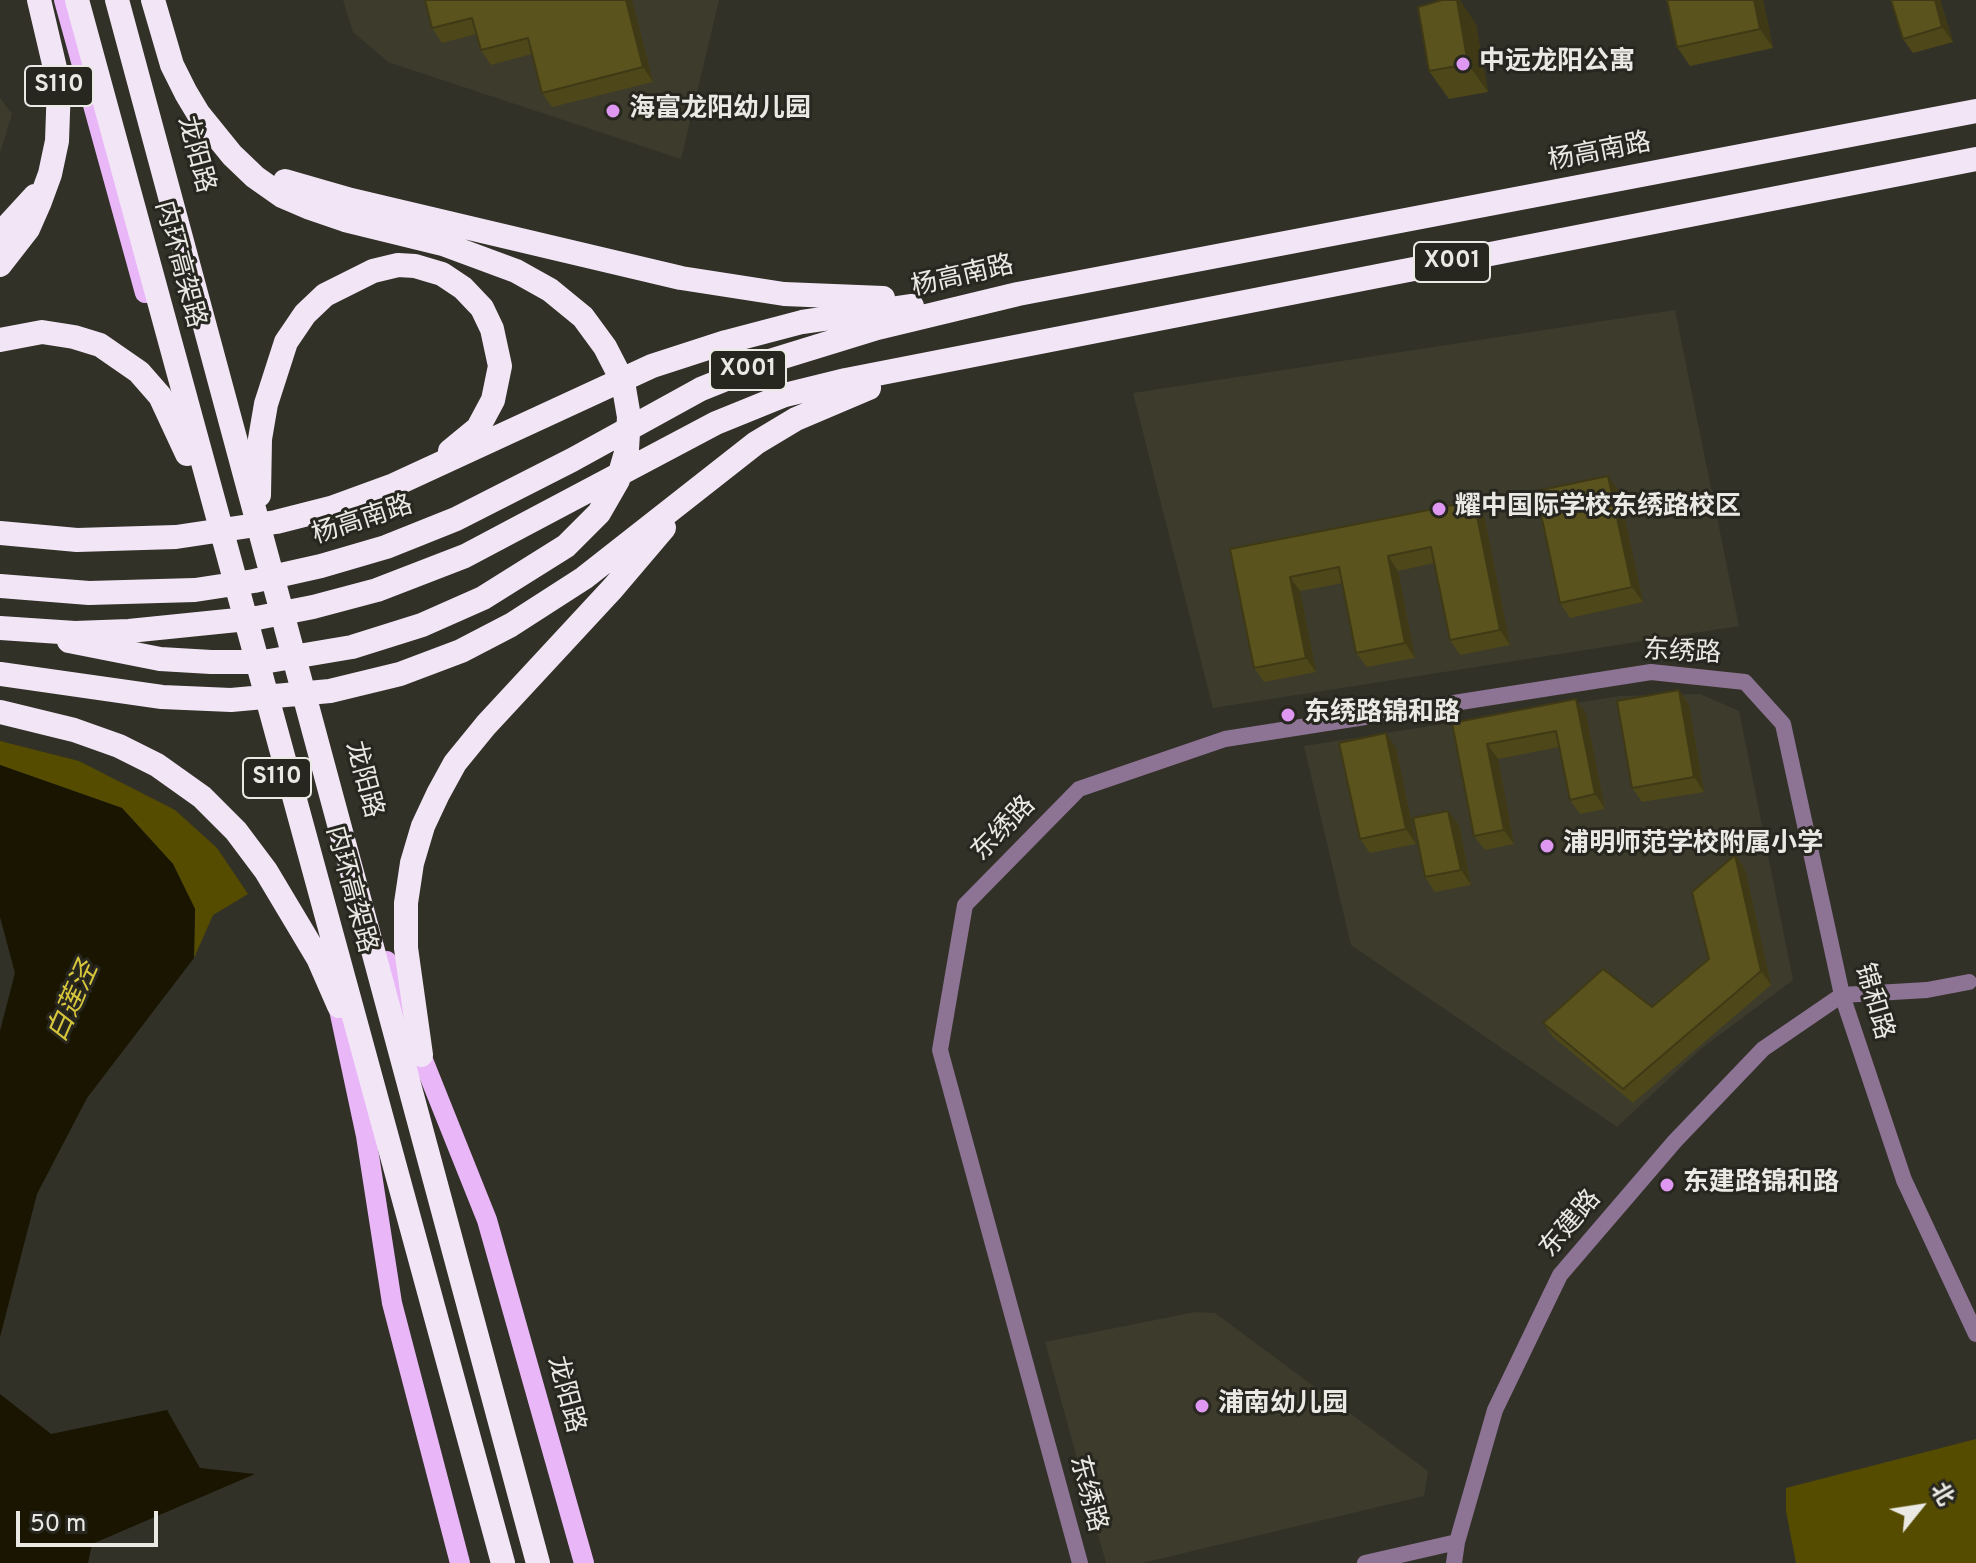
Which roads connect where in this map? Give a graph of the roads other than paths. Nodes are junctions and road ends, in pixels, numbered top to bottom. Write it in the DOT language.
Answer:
graph roads {
  1 [pos="39,0"];
  2 [pos="64,0"];
  3 [pos="77,0"];
  4 [pos="117,0"];
  5 [pos="126,0"];
  6 [pos="153,0"];
  7 [pos="1976,111"];
  8 [pos="1976,159"];
  9 [pos="50,174"];
  10 [pos="348,210"];
  11 [pos="0,234"];
  12 [pos="0,265"];
  13 [pos="1018,294"];
  14 [pos="0,340"];
  15 [pos="929,365"];
  16 [pos="196,480"];
  17 [pos="394,485"];
  18 [pos="694,489"];
  19 [pos="259,497"];
  20 [pos="0,524"];
  21 [pos="0,533"];
  22 [pos="77,540"];
  23 [pos="0,586"];
  24 [pos="10,629"];
  25 [pos="0,674"];
  26 [pos="1745,682"];
  27 [pos="0,712"];
  28 [pos="1969,982"];
  29 [pos="1842,995"];
  30 [pos="340,1010"];
  31 [pos="421,1055"];
  32 [pos="1976,1334"];
  33 [pos="1457,1542"];
  34 [pos="460,1563"];
  35 [pos="503,1563"];
  36 [pos="538,1563"];
  37 [pos="584,1563"];
  38 [pos="1080,1563"];
  39 [pos="1365,1563"];
  40 [pos="1454,1563"];
  1 -- 9 [label="highway, S110"];
  2 -- 16 [label="main road, S110"];
  3 -- 35 [label="highway, 内环高架路"];
  4 -- 36 [label="highway, 内环高架路"];
  5 -- 19 [label="main road, 龙阳路 / S110"];
  6 -- 10 [label="highway"];
  7 -- 13 [label="highway, 杨高南路 / X001"];
  8 -- 15 [label="highway, X001"];
  9 -- 11 [label="highway"];
  9 -- 12 [label="highway"];
  10 -- 13 [label="highway"];
  10 -- 24 [label="highway"];
  13 -- 17 [label="highway"];
  13 -- 23 [label="highway, 杨高南路 / X001"];
  14 -- 16 [label="highway"];
  15 -- 18 [label="highway"];
  15 -- 24 [label="highway, X001"];
  16 -- 30 [label="main road, S110"];
  17 -- 19 [label="highway"];
  17 -- 22 [label="highway"];
  18 -- 25 [label="highway"];
  18 -- 31 [label="highway"];
  19 -- 31 [label="main road, 龙阳路 / S110"];
  20 -- 22 [label="highway"];
  21 -- 22 [label="highway"];
  26 -- 29 [label="street, 锦和路"];
  26 -- 38 [label="street, 东绣路"];
  27 -- 30 [label="highway"];
  28 -- 29 [label="street"];
  29 -- 32 [label="street, 锦和路"];
  29 -- 33 [label="street, 东建路"];
  30 -- 34 [label="main road, S110"];
  31 -- 37 [label="main road, 龙阳路 / S110"];
  33 -- 39 [label="street"];
  33 -- 40 [label="street, 东建路"];
}
